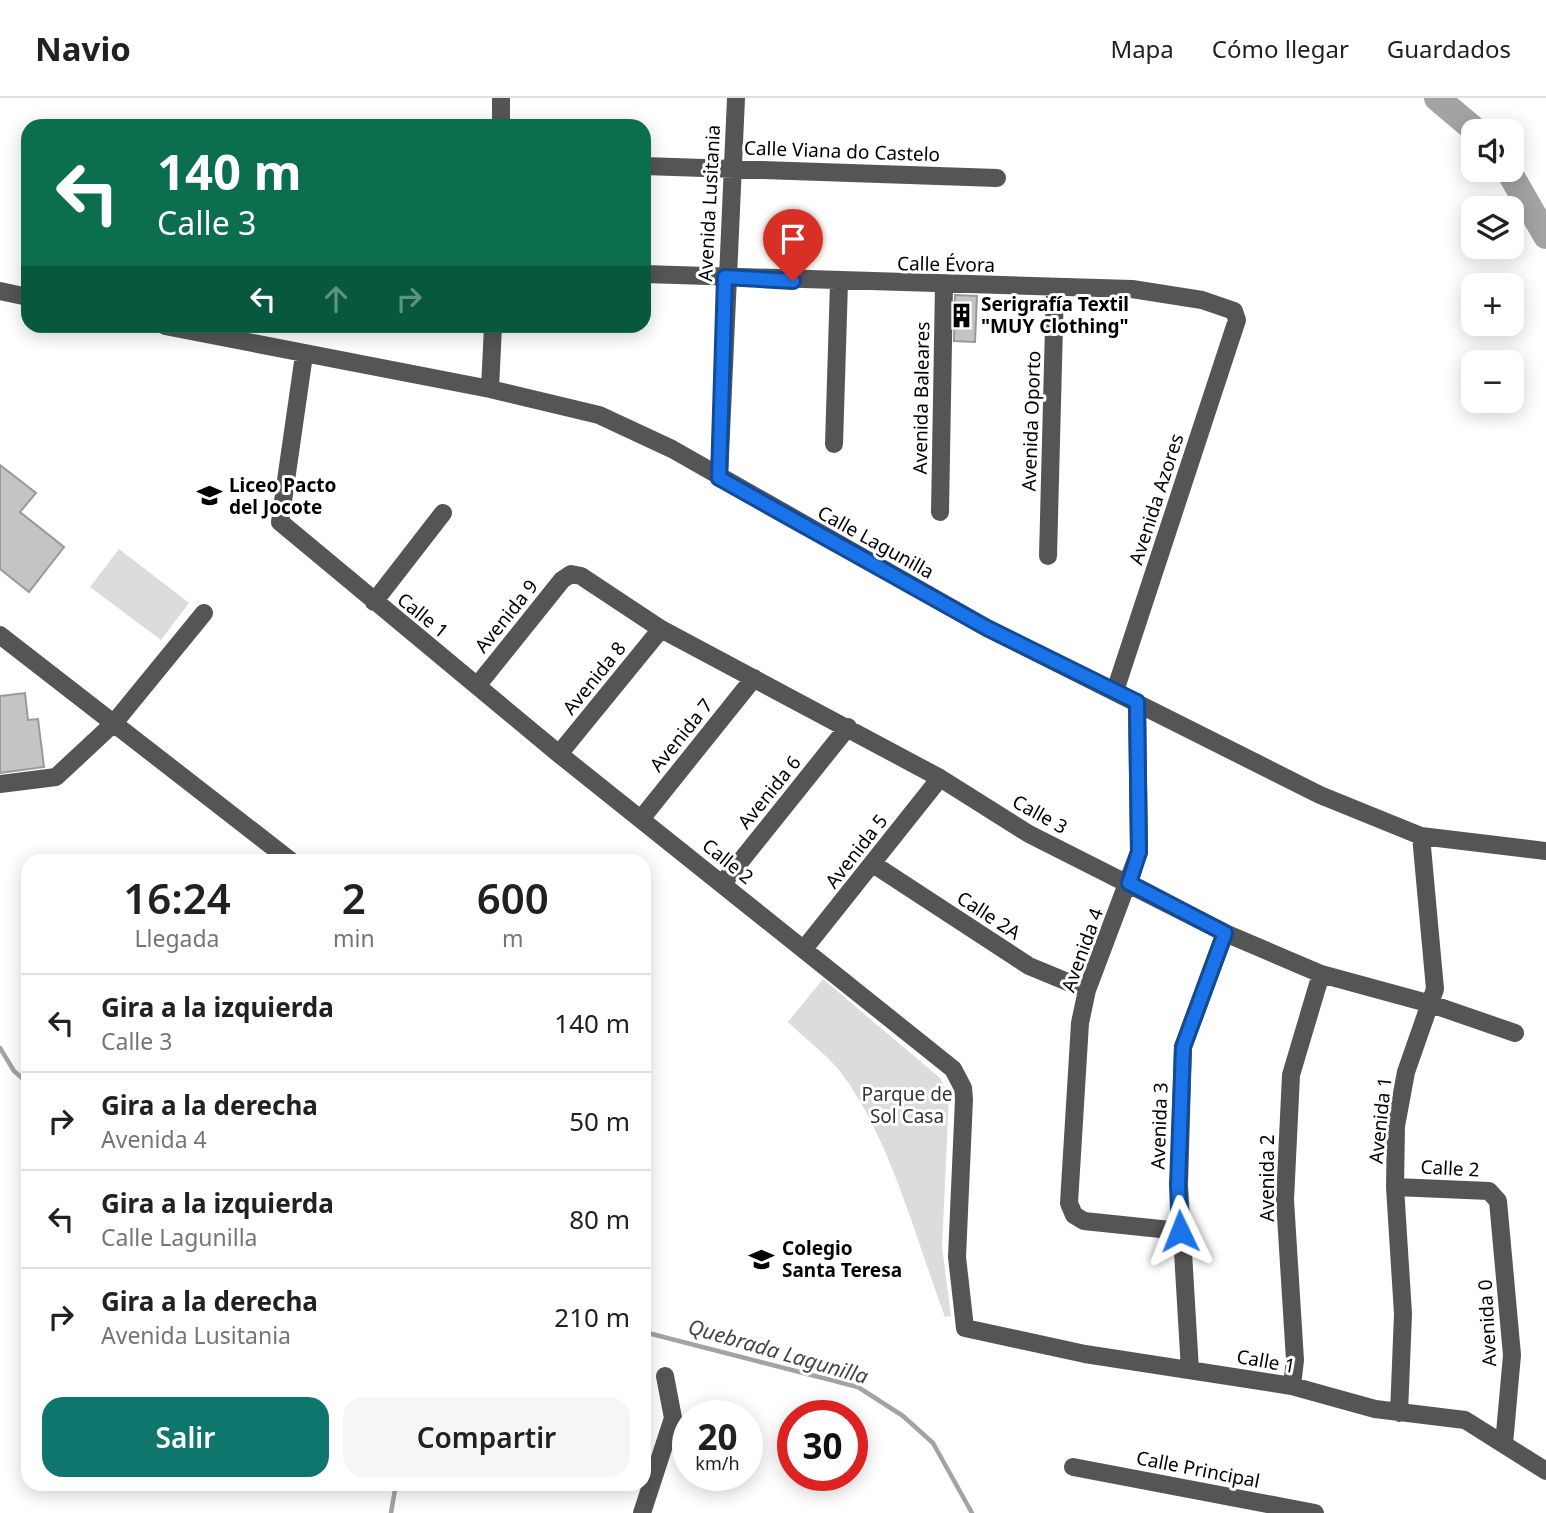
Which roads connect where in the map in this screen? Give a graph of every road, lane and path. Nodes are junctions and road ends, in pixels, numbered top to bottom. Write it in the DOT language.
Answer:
graph roads {
  1 [pos="501,98"];
  2 [pos="736,98"];
  3 [pos="500,119"];
  4 [pos="651,166"];
  5 [pos="733,168"];
  6 [pos="997,178"];
  7 [pos="651,274"];
  8 [pos="725,277"];
  9 [pos="839,283"];
  10 [pos="944,285"];
  11 [pos="1055,288"];
  12 [pos="0,291"];
  13 [pos="21,296"];
  14 [pos="1237,320"];
  15 [pos="199,333"];
  16 [pos="494,333"];
  17 [pos="304,355"];
  18 [pos="490,389"];
  19 [pos="834,444"];
  20 [pos="719,478"];
  21 [pos="940,512"];
  22 [pos="443,513"];
  23 [pos="1048,556"];
  24 [pos="571,574"];
  25 [pos="374,603"];
  26 [pos="204,613"];
  27 [pos="660,629"];
  28 [pos="0,635"];
  29 [pos="754,678"];
  30 [pos="477,686"];
  31 [pos="1115,691"];
  32 [pos="1137,702"];
  33 [pos="114,723"];
  34 [pos="848,727"];
  35 [pos="559,754"];
  36 [pos="940,778"];
  37 [pos="0,783"];
  38 [pos="641,819"];
  39 [pos="1421,836"];
  40 [pos="1546,851"];
  41 [pos="282,854"];
  42 [pos="873,864"];
  43 [pos="723,883"];
  44 [pos="1129,883"];
  45 [pos="1225,933"];
  46 [pos="804,949"];
  47 [pos="1321,974"];
  48 [pos="1087,990"];
  49 [pos="1431,1004"];
  50 [pos="1516,1033"];
  51 [pos="1395,1187"];
  52 [pos="1498,1200"];
  53 [pos="1180,1231"];
  54 [pos="965,1328"];
  55 [pos="1191,1370"];
  56 [pos="665,1376"];
  57 [pos="1292,1386"];
  58 [pos="1399,1413"];
  59 [pos="1504,1444"];
  60 [pos="1073,1467"];
  61 [pos="1546,1471"];
  62 [pos="651,1485"];
  63 [pos="649,1491"];
  64 [pos="1277,1509"];
  65 [pos="642,1513"];
  66 [pos="1315,1513"];
  1 -- 3 [label="street"];
  2 -- 5 [label="street, Avenida Lusitania"];
  4 -- 5 [label="street, Calle Viana do Castelo"];
  5 -- 6 [label="street, Calle Viana do Castelo"];
  5 -- 8 [label="street, Avenida Lusitania"];
  7 -- 8 [label="street, Calle Évora"];
  8 -- 9 [label="street, Calle Évora"];
  8 -- 20 [label="street, Avenida Lusitania"];
  9 -- 10 [label="street, Calle Évora"];
  9 -- 19 [label="street"];
  10 -- 11 [label="street, Calle Évora"];
  10 -- 21 [label="street, Avenida Baleares"];
  11 -- 14 [label="street, Calle Évora"];
  11 -- 23 [label="street, Avenida Oporto"];
  12 -- 13 [label="street"];
  14 -- 31 [label="street, Avenida Azores"];
  15 -- 17 [label="street, Calle Lagunilla"];
  16 -- 18 [label="street"];
  17 -- 18 [label="street, Calle Lagunilla"];
  17 -- 25 [label="street, Calle 1"];
  18 -- 20 [label="street, Calle Lagunilla"];
  20 -- 31 [label="street, Calle Lagunilla"];
  22 -- 25 [label="street"];
  24 -- 27 [label="street, Calle 3"];
  24 -- 30 [label="street, Avenida 9"];
  25 -- 30 [label="street, Calle 1"];
  26 -- 33 [label="street"];
  27 -- 29 [label="street, Calle 3"];
  27 -- 35 [label="street, Avenida 8"];
  28 -- 33 [label="street"];
  29 -- 34 [label="street, Calle 3"];
  29 -- 38 [label="street, Avenida 7"];
  30 -- 35 [label="street, Calle 2"];
  31 -- 32 [label="street, Calle Lagunilla"];
  32 -- 39 [label="street, Calle Lagunilla"];
  32 -- 44 [label="street, Avenida 4"];
  33 -- 37 [label="street"];
  33 -- 41 [label="street"];
  34 -- 36 [label="street, Calle 3"];
  34 -- 43 [label="street, Avenida 6"];
  35 -- 38 [label="street, Calle 2"];
  36 -- 42 [label="street, Avenida 5"];
  36 -- 44 [label="street, Calle 3"];
  38 -- 43 [label="street, Calle 2"];
  39 -- 40 [label="street, Calle Lagunilla"];
  39 -- 49 [label="street, Avenida 1"];
  42 -- 46 [label="street, Avenida 5"];
  42 -- 48 [label="street, Calle 2A"];
  43 -- 46 [label="street, Calle 2"];
  44 -- 45 [label="street, Calle 3"];
  44 -- 48 [label="street, Avenida 4"];
  45 -- 47 [label="street, Calle 3"];
  45 -- 53 [label="street, Avenida 3"];
  46 -- 54 [label="street, Calle 2"];
  47 -- 49 [label="street, Calle 3"];
  47 -- 57 [label="street, Avenida 2"];
  48 -- 53 [label="street, Avenida 4"];
  49 -- 50 [label="street, Calle 3"];
  49 -- 51 [label="street, Avenida 1"];
  51 -- 52 [label="street, Calle 2"];
  51 -- 58 [label="street, Avenida 1"];
  52 -- 59 [label="street, Avenida 0"];
  53 -- 55 [label="street, Avenida 3"];
  54 -- 55 [label="street, Calle 1"];
  55 -- 57 [label="street, Calle 1"];
  56 -- 62 [label="street"];
  57 -- 58 [label="street, Calle 1"];
  58 -- 59 [label="street, Calle 1"];
  59 -- 61 [label="street, Calle 1"];
  60 -- 64 [label="street, Calle Principal"];
  63 -- 65 [label="street"];
  64 -- 66 [label="street, Calle Principal"];
}
